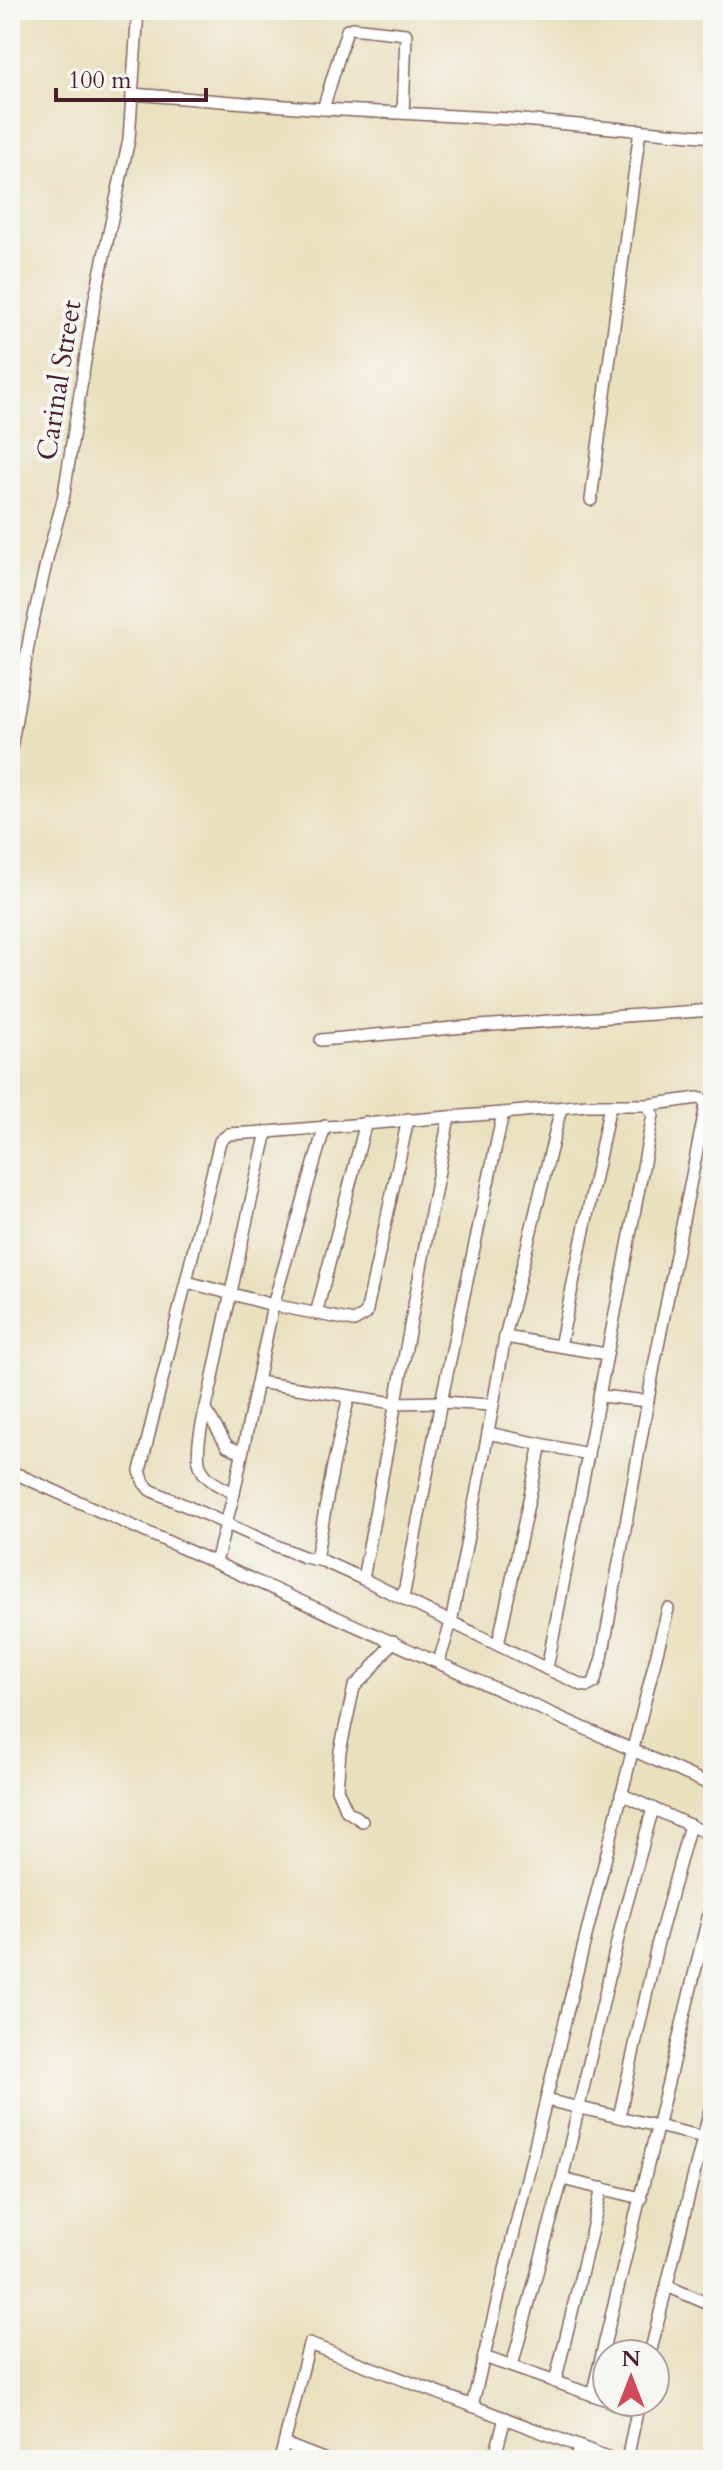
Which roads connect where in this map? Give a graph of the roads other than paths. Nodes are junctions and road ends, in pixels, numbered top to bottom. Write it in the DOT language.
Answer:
graph roads {
  1 [pos="138,10"];
  2 [pos="132,94"];
  3 [pos="323,109"];
  4 [pos="403,113"];
  5 [pos="640,130"];
  6 [pos="713,137"];
  7 [pos="591,500"];
  8 [pos="10,755"];
  9 [pos="713,1010"];
  10 [pos="321,1040"];
  11 [pos="610,1105"];
  12 [pos="648,1105"];
  13 [pos="561,1108"];
  14 [pos="503,1113"];
  15 [pos="449,1117"];
  16 [pos="408,1119"];
  17 [pos="366,1122"];
  18 [pos="325,1126"];
  19 [pos="267,1132"];
  20 [pos="187,1282"];
  21 [pos="230,1292"];
  22 [pos="273,1305"];
  23 [pos="316,1314"];
  24 [pos="505,1337"];
  25 [pos="560,1346"];
  26 [pos="606,1354"];
  27 [pos="258,1382"];
  28 [pos="349,1396"];
  29 [pos="600,1396"];
  30 [pos="648,1401"];
  31 [pos="441,1402"];
  32 [pos="394,1403"];
  33 [pos="492,1405"];
  34 [pos="206,1410"];
  35 [pos="488,1433"];
  36 [pos="541,1444"];
  37 [pos="241,1452"];
  38 [pos="588,1454"];
  39 [pos="10,1471"];
  40 [pos="234,1493"];
  41 [pos="227,1524"];
  42 [pos="316,1559"];
  43 [pos="216,1562"];
  44 [pos="363,1579"];
  45 [pos="403,1598"];
  46 [pos="668,1609"];
  47 [pos="451,1623"];
  48 [pos="393,1641"];
  49 [pos="498,1644"];
  50 [pos="439,1661"];
  51 [pos="547,1669"];
  52 [pos="633,1750"];
  53 [pos="713,1786"];
  54 [pos="621,1794"];
  55 [pos="653,1808"];
  56 [pos="362,1821"];
  57 [pos="690,1825"];
  58 [pos="713,1836"];
  59 [pos="713,1897"];
  60 [pos="713,2097"];
  61 [pos="546,2100"];
  62 [pos="578,2109"];
  63 [pos="619,2117"];
  64 [pos="658,2126"];
  65 [pos="704,2137"];
  66 [pos="562,2179"];
  67 [pos="602,2188"];
  68 [pos="641,2198"];
  69 [pos="667,2286"];
  70 [pos="713,2306"];
  71 [pos="606,2338"];
  72 [pos="654,2338"];
  73 [pos="484,2357"];
  74 [pos="512,2366"];
  75 [pos="555,2382"];
  76 [pos="591,2395"];
  77 [pos="472,2406"];
  78 [pos="505,2418"];
  79 [pos="635,2418"];
  80 [pos="285,2444"];
  81 [pos="579,2446"];
  82 [pos="280,2460"];
  83 [pos="326,2460"];
  84 [pos="494,2460"];
  85 [pos="576,2460"];
  86 [pos="615,2460"];
  87 [pos="627,2460"];
  1 -- 2 [label="street, Carinal Street"];
  2 -- 3 [label="street"];
  2 -- 8 [label="street, Carinal Street"];
  3 -- 4 [label="street"];
  3 -- 4 [label="street"];
  4 -- 5 [label="street"];
  5 -- 6 [label="street"];
  5 -- 7 [label="street"];
  9 -- 10 [label="street"];
  11 -- 12 [label="street"];
  11 -- 13 [label="street"];
  11 -- 25 [label="street"];
  12 -- 26 [label="street"];
  12 -- 30 [label="street"];
  13 -- 14 [label="street"];
  13 -- 24 [label="street"];
  14 -- 15 [label="street"];
  14 -- 31 [label="street"];
  15 -- 16 [label="street"];
  15 -- 32 [label="street"];
  16 -- 17 [label="street"];
  16 -- 23 [label="street"];
  17 -- 18 [label="street"];
  17 -- 23 [label="street"];
  18 -- 19 [label="street"];
  18 -- 22 [label="street"];
  19 -- 20 [label="street"];
  19 -- 21 [label="street"];
  20 -- 21 [label="street"];
  20 -- 41 [label="street"];
  21 -- 22 [label="street"];
  21 -- 34 [label="street"];
  22 -- 23 [label="street"];
  22 -- 27 [label="street"];
  24 -- 25 [label="street"];
  24 -- 33 [label="street"];
  25 -- 26 [label="street"];
  26 -- 29 [label="street"];
  27 -- 28 [label="street"];
  27 -- 37 [label="street"];
  28 -- 32 [label="street"];
  28 -- 42 [label="street"];
  29 -- 30 [label="street"];
  29 -- 38 [label="street"];
  30 -- 51 [label="street"];
  31 -- 32 [label="street"];
  31 -- 33 [label="street"];
  31 -- 45 [label="street"];
  32 -- 44 [label="street"];
  33 -- 35 [label="street"];
  34 -- 37 [label="street"];
  34 -- 40 [label="street"];
  35 -- 36 [label="street"];
  35 -- 47 [label="street"];
  36 -- 38 [label="street"];
  36 -- 49 [label="street"];
  37 -- 40 [label="street"];
  38 -- 51 [label="street"];
  39 -- 43 [label="street"];
  40 -- 41 [label="street"];
  41 -- 42 [label="street"];
  41 -- 43 [label="street"];
  42 -- 44 [label="street"];
  43 -- 48 [label="street"];
  44 -- 45 [label="street"];
  45 -- 47 [label="street"];
  46 -- 52 [label="street"];
  47 -- 49 [label="street"];
  47 -- 50 [label="street"];
  48 -- 50 [label="street"];
  48 -- 56 [label="street"];
  49 -- 51 [label="street"];
  50 -- 52 [label="street"];
  52 -- 53 [label="street"];
  52 -- 54 [label="street"];
  54 -- 55 [label="street"];
  54 -- 61 [label="street"];
  55 -- 57 [label="street"];
  55 -- 62 [label="street"];
  57 -- 58 [label="street"];
  57 -- 63 [label="street"];
  59 -- 64 [label="street"];
  60 -- 65 [label="street"];
  61 -- 62 [label="street"];
  61 -- 73 [label="street"];
  62 -- 63 [label="street"];
  62 -- 66 [label="street"];
  63 -- 64 [label="street"];
  64 -- 65 [label="street"];
  64 -- 68 [label="street"];
  65 -- 69 [label="street"];
  66 -- 67 [label="street"];
  66 -- 74 [label="street"];
  67 -- 68 [label="street"];
  67 -- 75 [label="street"];
  68 -- 71 [label="street"];
  69 -- 70 [label="street"];
  69 -- 72 [label="street"];
  73 -- 74 [label="street"];
  73 -- 77 [label="street"];
  74 -- 75 [label="street"];
  75 -- 76 [label="street"];
  77 -- 78 [label="street"];
  77 -- 80 [label="street"];
  78 -- 81 [label="street"];
  78 -- 84 [label="street"];
  79 -- 87 [label="street"];
  80 -- 82 [label="street"];
  80 -- 83 [label="street"];
  81 -- 85 [label="street"];
  81 -- 86 [label="street"];
}
